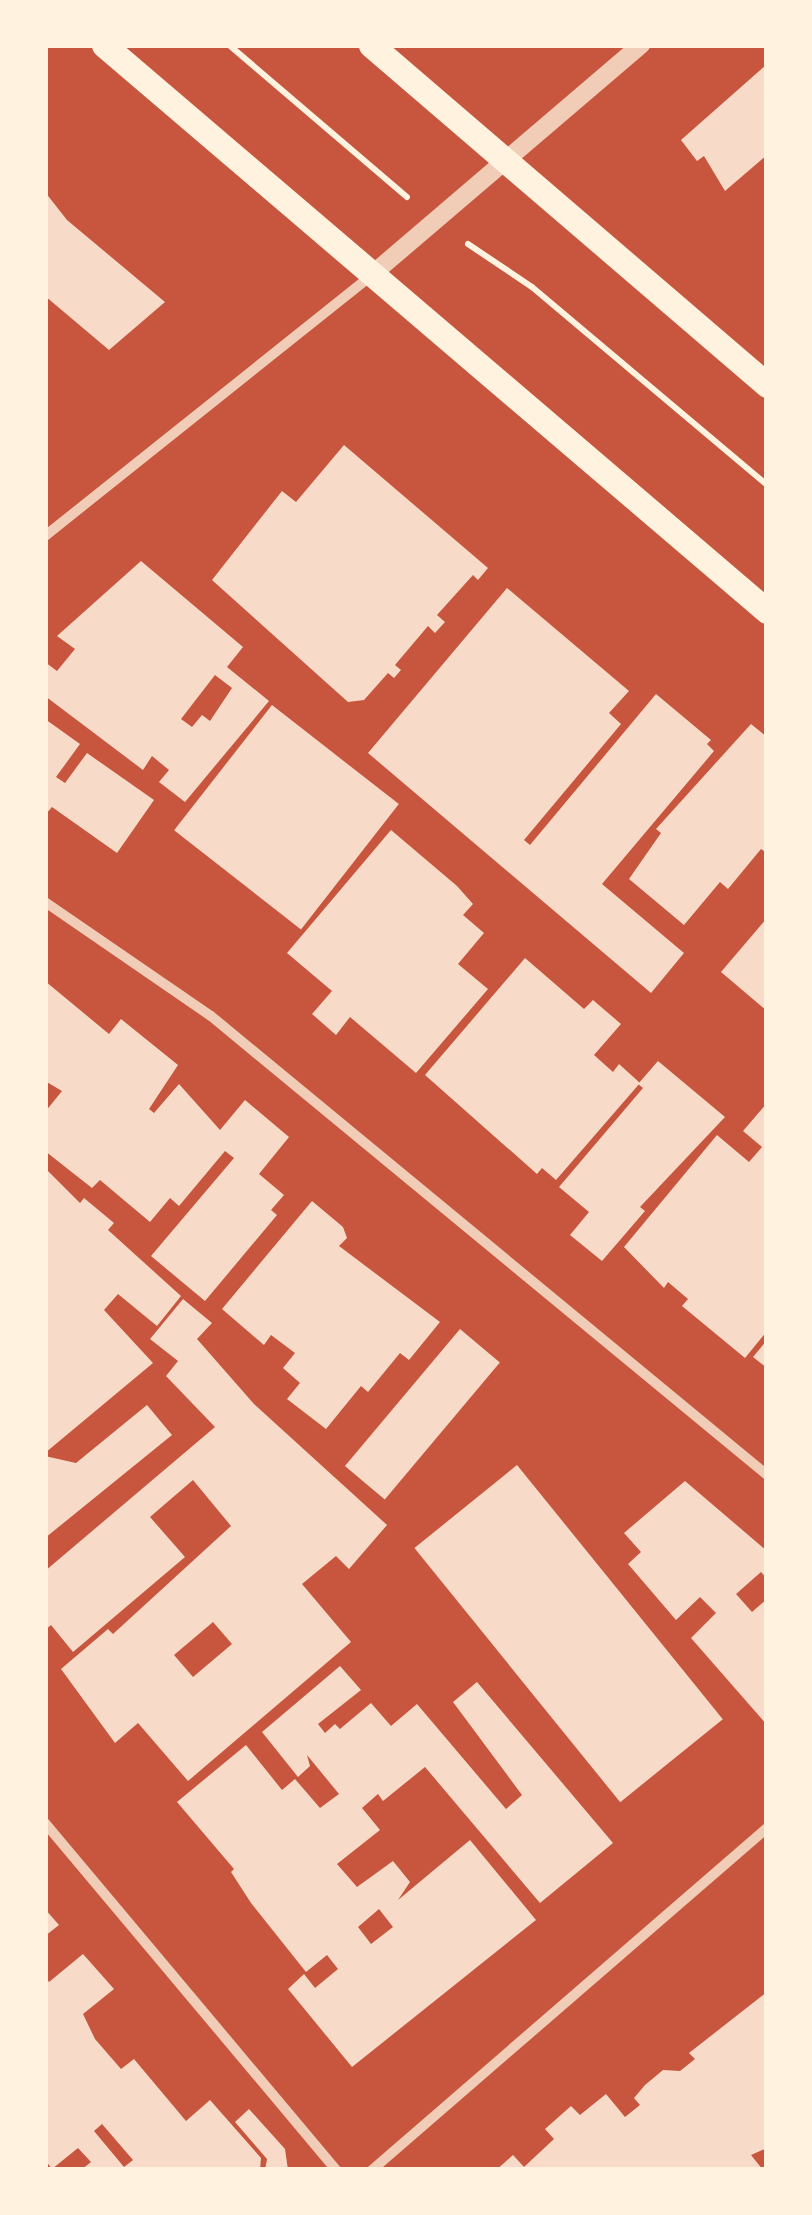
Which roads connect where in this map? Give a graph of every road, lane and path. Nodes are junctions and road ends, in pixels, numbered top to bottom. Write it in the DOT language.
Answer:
graph roads {
  1 [pos="104,45"];
  2 [pos="229,45"];
  3 [pos="371,45"];
  4 [pos="642,45"];
  5 [pos="508,159"];
  6 [pos="435,222"];
  7 [pos="375,272"];
  8 [pos="767,385"];
  9 [pos="767,485"];
  10 [pos="45,536"];
  11 [pos="767,610"];
  12 [pos="45,902"];
  13 [pos="767,1475"];
  14 [pos="45,1823"];
  15 [pos="767,1828"];
  16 [pos="336,2170"];
  17 [pos="372,2170"];
  1 -- 7 [label="main road"];
  2 -- 6 [label="path"];
  3 -- 5 [label="main road"];
  4 -- 5 [label="street"];
  5 -- 6 [label="street"];
  5 -- 8 [label="main road"];
  6 -- 7 [label="street"];
  6 -- 9 [label="path"];
  7 -- 10 [label="street"];
  7 -- 11 [label="main road"];
  12 -- 13 [label="street"];
  14 -- 16 [label="street"];
  15 -- 17 [label="street"];
}
